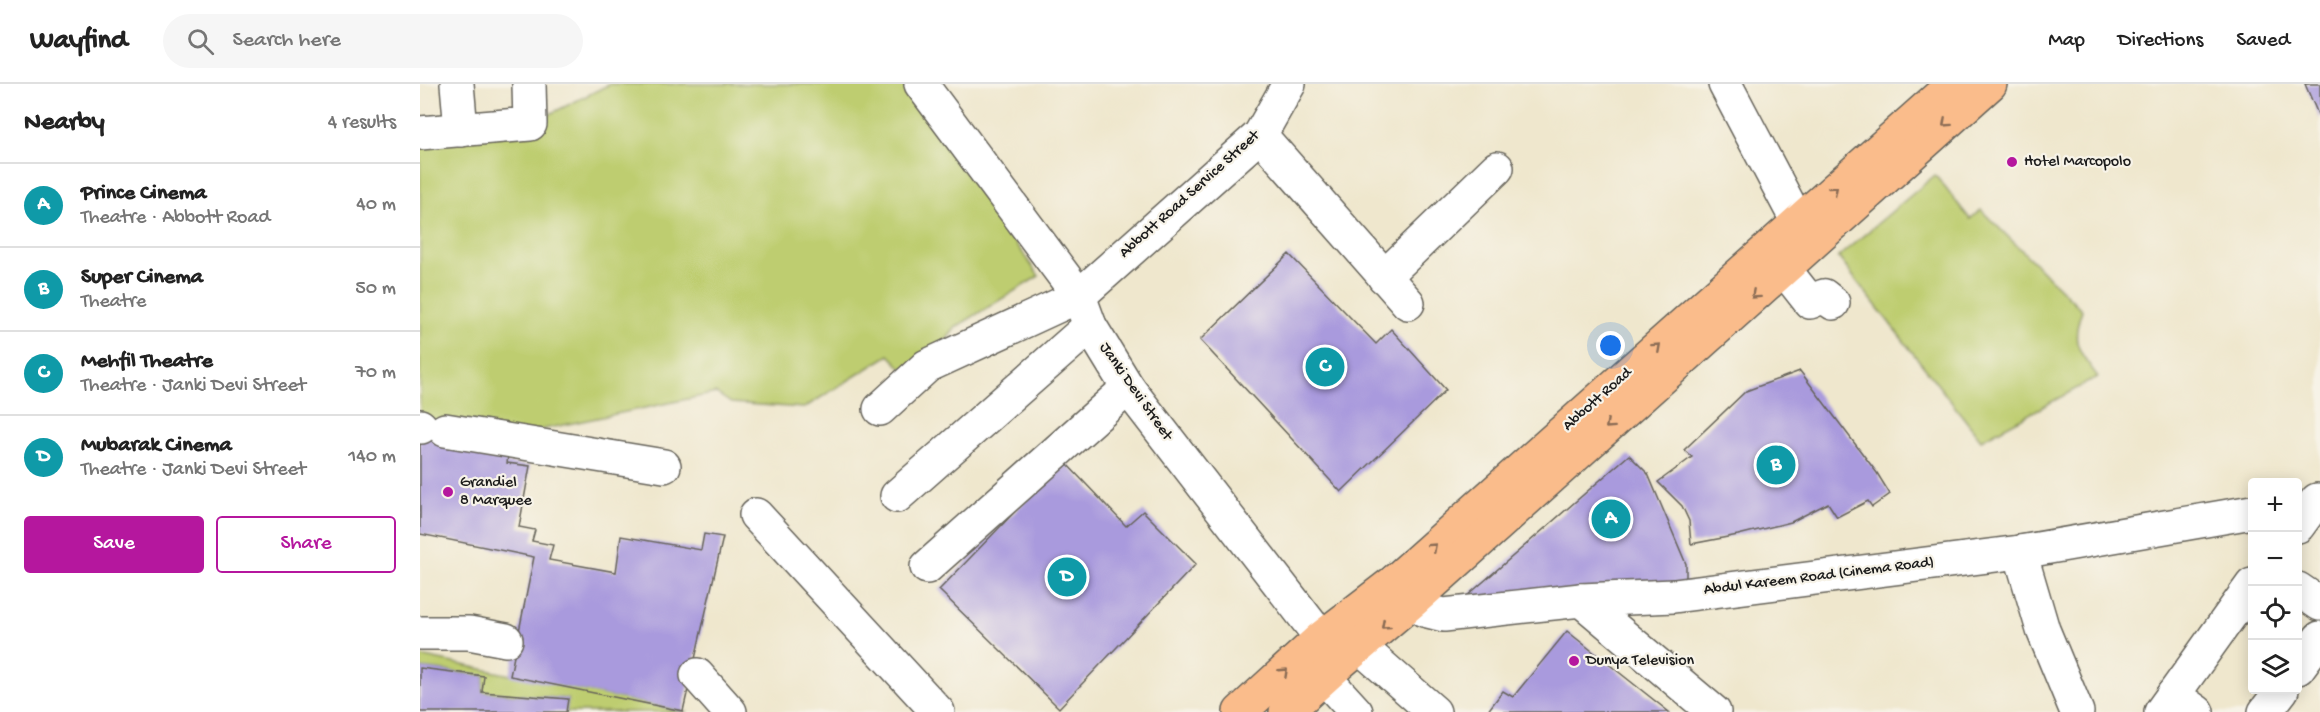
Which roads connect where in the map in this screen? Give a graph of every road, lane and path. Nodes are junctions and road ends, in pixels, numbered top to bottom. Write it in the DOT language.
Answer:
graph roads {
  1 [pos="457,84"];
  2 [pos="528,84"];
  3 [pos="921,84"];
  4 [pos="1288,84"];
  5 [pos="1725,84"];
  6 [pos="1953,84"];
  7 [pos="1990,84"];
  8 [pos="461,130"];
  9 [pos="420,134"];
  10 [pos="1260,135"];
  11 [pos="1497,168"];
  12 [pos="1804,233"];
  13 [pos="1784,269"];
  14 [pos="1384,277"];
  15 [pos="1079,296"];
  16 [pos="1408,303"];
  17 [pos="1833,303"];
  18 [pos="1090,326"];
  19 [pos="1128,388"];
  20 [pos="880,409"];
  21 [pos="429,428"];
  22 [pos="664,466"];
  23 [pos="897,496"];
  24 [pos="2312,501"];
  25 [pos="2248,513"];
  26 [pos="756,515"];
  27 [pos="2302,519"];
  28 [pos="2020,552"];
  29 [pos="927,567"];
  30 [pos="2252,586"];
  31 [pos="1404,591"];
  32 [pos="2302,592"];
  33 [pos="1581,600"];
  34 [pos="2320,604"];
  35 [pos="420,633"];
  36 [pos="2320,638"];
  37 [pos="506,640"];
  38 [pos="1336,656"];
  39 [pos="2302,663"];
  40 [pos="697,675"];
  41 [pos="2279,694"];
  42 [pos="2177,706"];
  43 [pos="730,712"];
  44 [pos="938,712"];
  45 [pos="1240,712"];
  46 [pos="1286,712"];
  47 [pos="1356,712"];
  48 [pos="1434,712"];
  49 [pos="1714,712"];
  50 [pos="2077,712"];
  51 [pos="2265,712"];
  1 -- 8 [label="street"];
  2 -- 8 [label="street"];
  3 -- 15 [label="street, Janki Devi Street"];
  4 -- 10 [label="street, Abbott Road Service Street"];
  5 -- 12 [label="street"];
  12 -- 6 [label="main road, Abbott Road, one-way"];
  7 -- 12 [label="main road, Abbott Road, one-way"];
  8 -- 9 [label="street"];
  10 -- 14 [label="street"];
  10 -- 15 [label="street, Abbott Road Service Street"];
  11 -- 14 [label="street"];
  12 -- 13 [label="main road, Abbott Road"];
  31 -- 12 [label="main road, Abbott Road, one-way"];
  13 -- 17 [label="street"];
  13 -- 31 [label="main road, Abbott Road, one-way"];
  14 -- 16 [label="street"];
  15 -- 18 [label="street, Janki Devi Street"];
  15 -- 20 [label="street, Abbott Road Service Street"];
  18 -- 19 [label="street, Janki Devi Street"];
  18 -- 23 [label="street"];
  19 -- 29 [label="street"];
  19 -- 38 [label="street, Janki Devi Street"];
  21 -- 22 [label="street"];
  24 -- 27 [label="street"];
  25 -- 28 [label="street, Abdul Kareem Road (Cinema Road)"];
  26 -- 44 [label="street"];
  28 -- 33 [label="street, Abdul Kareem Road (Cinema Road)"];
  28 -- 50 [label="street"];
  30 -- 42 [label="street"];
  31 -- 33 [label="street, Abdul Kareem Road (Cinema Road)"];
  31 -- 38 [label="main road, Abbott Road"];
  32 -- 34 [label="street"];
  33 -- 49 [label="street"];
  35 -- 37 [label="street"];
  36 -- 39 [label="street"];
  45 -- 38 [label="main road, Abbott Road, one-way"];
  38 -- 46 [label="main road, Abbott Road"];
  38 -- 47 [label="street"];
  38 -- 48 [label="street"];
  40 -- 43 [label="street"];
  41 -- 51 [label="street"];
}
